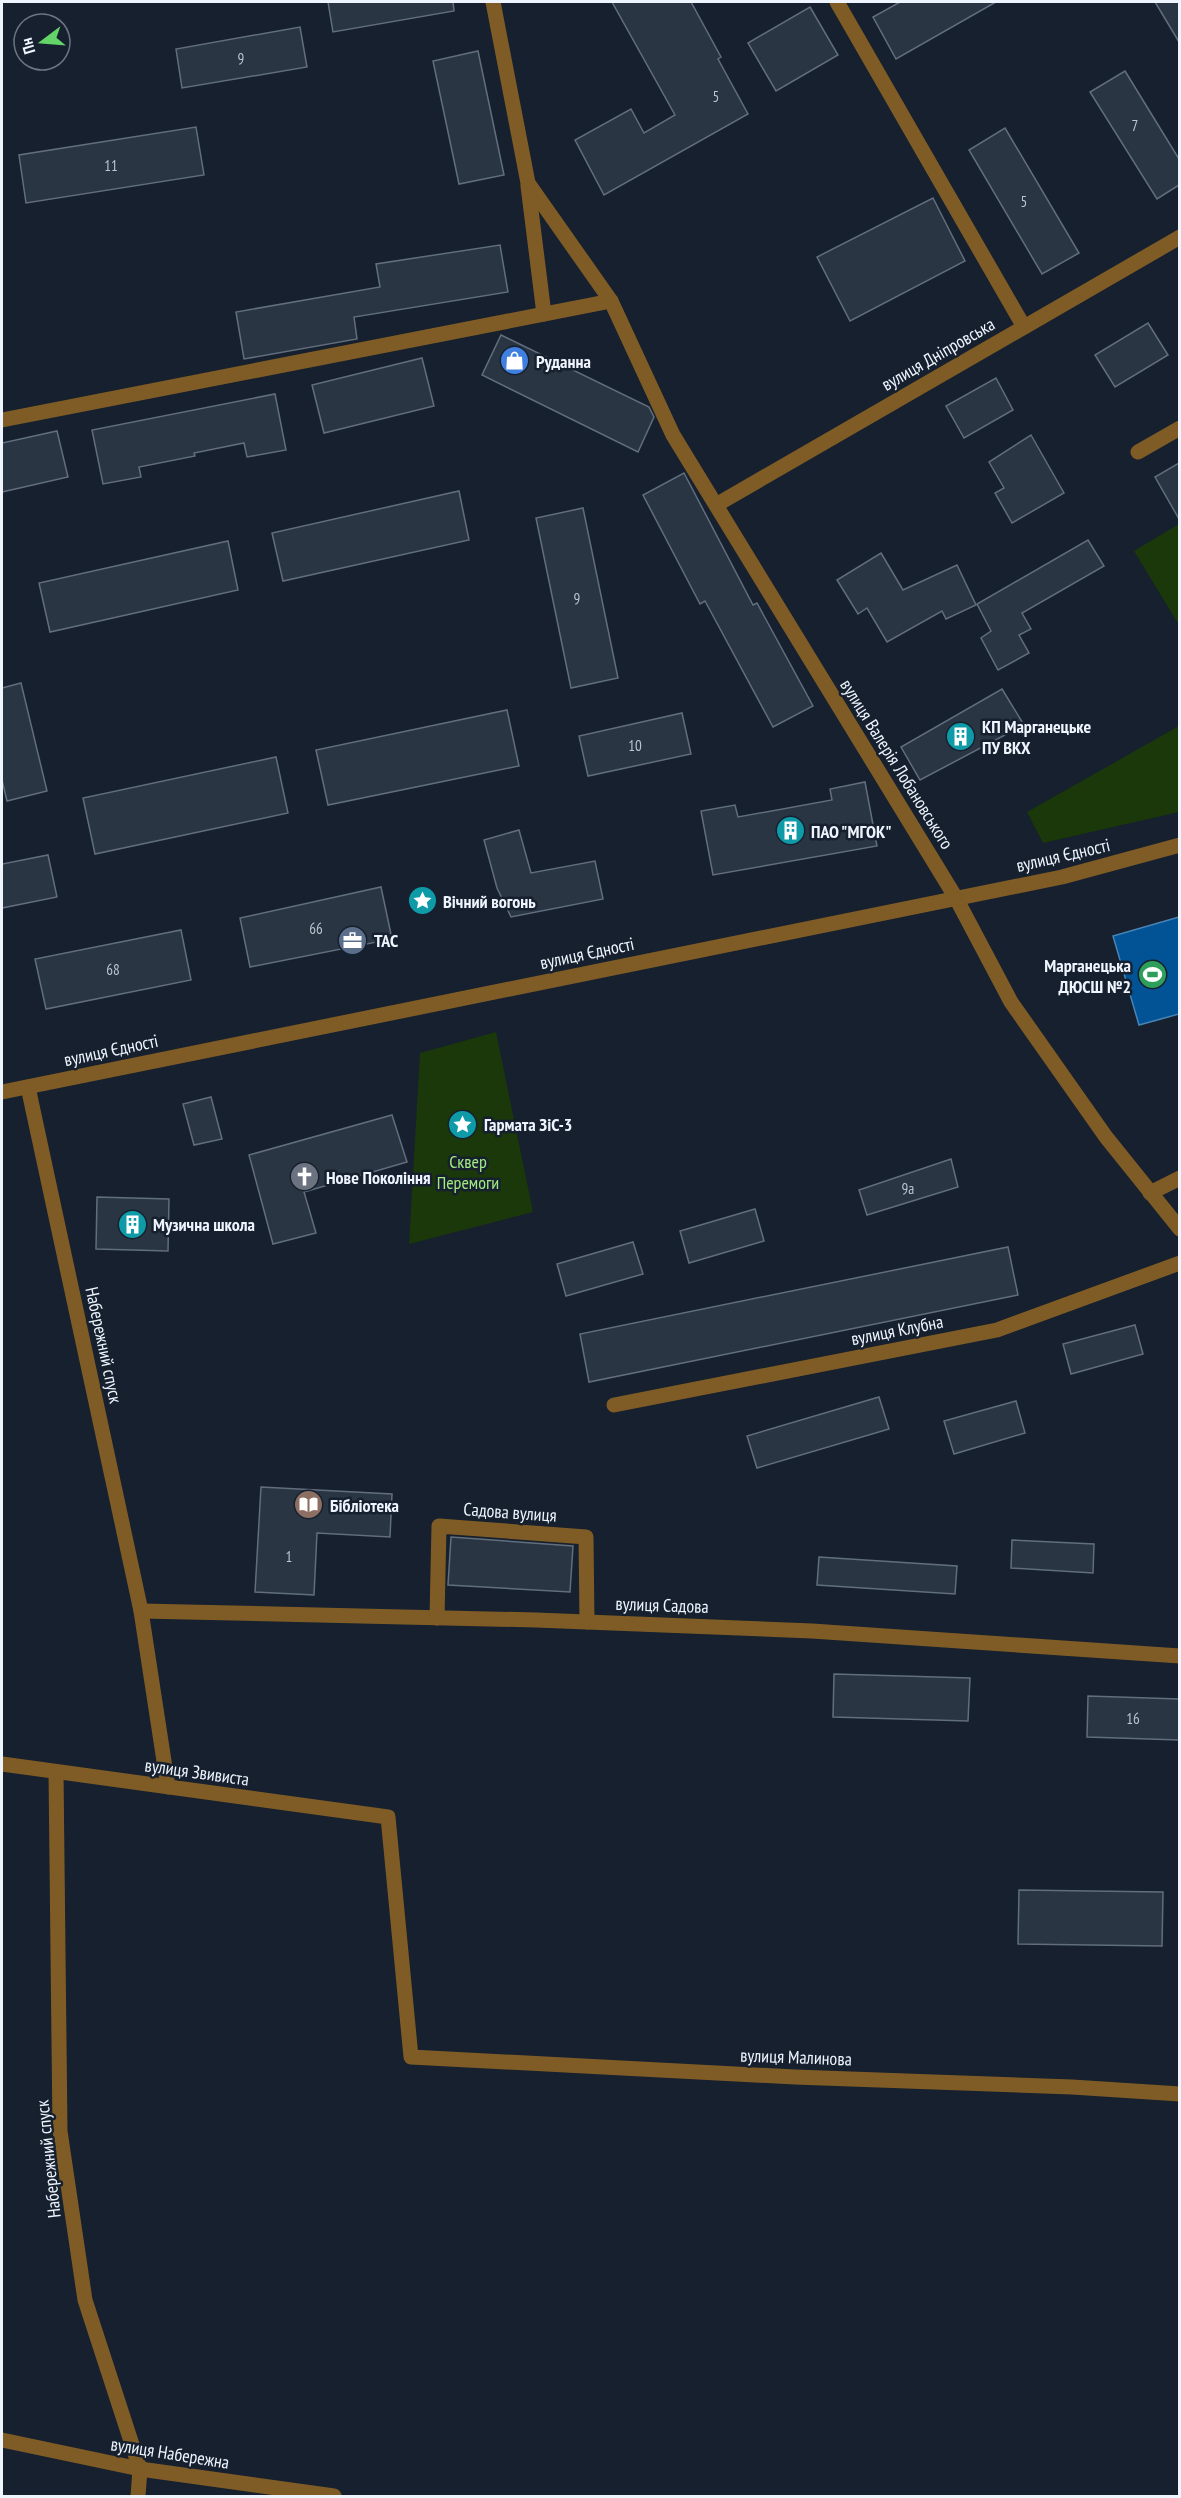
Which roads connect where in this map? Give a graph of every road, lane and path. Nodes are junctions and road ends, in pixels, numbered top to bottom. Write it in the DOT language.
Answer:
graph roads {
  1 [pos="494,2"];
  2 [pos="837,2"];
  3 [pos="528,183"];
  4 [pos="1179,237"];
  5 [pos="611,301"];
  6 [pos="544,314"];
  7 [pos="1024,327"];
  8 [pos="2,420"];
  9 [pos="1179,428"];
  10 [pos="1138,452"];
  11 [pos="716,506"];
  12 [pos="1179,845"];
  13 [pos="956,898"];
  14 [pos="28,1087"];
  15 [pos="2,1092"];
  16 [pos="1179,1178"];
  17 [pos="1150,1192"];
  18 [pos="1179,1229"];
  19 [pos="1179,1263"];
  20 [pos="614,1405"];
  21 [pos="141,1611"];
  22 [pos="437,1618"];
  23 [pos="587,1622"];
  24 [pos="1179,1656"];
  25 [pos="2,1764"];
  26 [pos="56,1772"];
  27 [pos="168,1787"];
  28 [pos="411,2057"];
  29 [pos="1179,2094"];
  30 [pos="2,2440"];
  31 [pos="140,2469"];
  32 [pos="138,2496"];
  33 [pos="334,2496"];
  1 -- 3 [label="street"];
  2 -- 7 [label="street"];
  3 -- 5 [label="street, вулиця Валерія Лобановського"];
  3 -- 6 [label="street"];
  4 -- 7 [label="street, вулиця Дніпровська"];
  5 -- 6 [label="street"];
  5 -- 11 [label="street, вулиця Валерія Лобановського"];
  6 -- 8 [label="street"];
  7 -- 11 [label="street, вулиця Дніпровська"];
  9 -- 10 [label="street"];
  11 -- 13 [label="street, вулиця Валерія Лобановського"];
  12 -- 13 [label="street, вулиця Єдності"];
  13 -- 14 [label="street, вулиця Єдності"];
  13 -- 17 [label="street, вулиця Валерія Лобановського"];
  14 -- 15 [label="street, вулиця Єдності"];
  14 -- 21 [label="street, Набережний спуск"];
  16 -- 17 [label="street"];
  17 -- 18 [label="street, вулиця Валерія Лобановського"];
  19 -- 20 [label="street, вулиця Клубна"];
  21 -- 22 [label="street, вулиця Садова"];
  21 -- 27 [label="street, Набережний спуск"];
  22 -- 23 [label="street, вулиця Садова"];
  22 -- 23 [label="street, Садова вулиця"];
  23 -- 24 [label="street, вулиця Садова"];
  25 -- 26 [label="street, вулиця Звивиста"];
  26 -- 27 [label="street, вулиця Звивиста"];
  26 -- 31 [label="street, Набережний спуск"];
  27 -- 28 [label="street, вулиця Звивиста"];
  28 -- 29 [label="street, вулиця Малинова"];
  30 -- 31 [label="street, вулиця Набережна"];
  31 -- 32 [label="street, Набережний спуск"];
  31 -- 33 [label="street, вулиця Набережна"];
}
